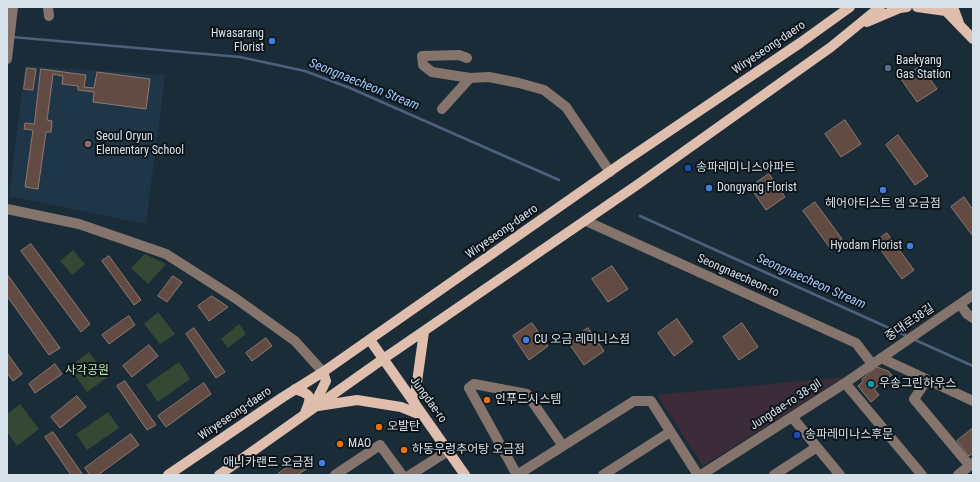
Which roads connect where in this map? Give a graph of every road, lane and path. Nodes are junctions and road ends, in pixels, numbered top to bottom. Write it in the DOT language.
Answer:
graph roads {
  1 [pos="13,7"];
  2 [pos="850,7"];
  3 [pos="880,7"];
  4 [pos="907,7"];
  5 [pos="917,7"];
  6 [pos="947,8"];
  7 [pos="856,27"];
  8 [pos="973,40"];
  9 [pos="467,58"];
  10 [pos="7,59"];
  11 [pos="470,78"];
  12 [pos="442,109"];
  13 [pos="610,172"];
  14 [pos="7,209"];
  15 [pos="586,221"];
  16 [pos="973,295"];
  17 [pos="960,304"];
  18 [pos="973,318"];
  19 [pos="424,332"];
  20 [pos="370,340"];
  21 [pos="882,357"];
  22 [pos="383,359"];
  23 [pos="872,364"];
  24 [pos="323,372"];
  25 [pos="927,380"];
  26 [pos="845,383"];
  27 [pos="295,390"];
  28 [pos="973,401"];
  29 [pos="414,403"];
  30 [pos="311,410"];
  31 [pos="422,415"];
  32 [pos="792,417"];
  33 [pos="670,432"];
  34 [pos="563,446"];
  35 [pos="817,447"];
  36 [pos="448,451"];
  37 [pos="972,465"];
  38 [pos="521,474"];
  39 [pos="168,475"];
  40 [pos="219,475"];
  41 [pos="335,475"];
  42 [pos="402,475"];
  43 [pos="410,475"];
  44 [pos="465,475"];
  45 [pos="603,475"];
  46 [pos="698,475"];
  47 [pos="702,475"];
  48 [pos="774,475"];
  49 [pos="840,475"];
  50 [pos="922,475"];
  51 [pos="958,475"];
  1 -- 10 [label="street"];
  2 -- 13 [label="main road, Wiryeseong-daero"];
  3 -- 7 [label="main road"];
  4 -- 7 [label="main road"];
  5 -- 6 [label="main road"];
  6 -- 8 [label="main road"];
  7 -- 15 [label="main road"];
  9 -- 11 [label="street"];
  11 -- 12 [label="street"];
  11 -- 13 [label="street"];
  13 -- 20 [label="main road, Wiryeseong-daero"];
  14 -- 24 [label="street"];
  15 -- 19 [label="main road"];
  15 -- 23 [label="street, Seongnaecheon-ro"];
  16 -- 17 [label="street"];
  17 -- 18 [label="street"];
  17 -- 21 [label="street, 중대로38길"];
  19 -- 22 [label="main road"];
  19 -- 29 [label="main road"];
  20 -- 22 [label="main road, Jungdae-ro"];
  20 -- 24 [label="main road, Wiryeseong-daero"];
  21 -- 23 [label="street, Jungdae-ro 38-gil"];
  21 -- 25 [label="street"];
  22 -- 29 [label="main road, Jungdae-ro"];
  22 -- 30 [label="main road"];
  23 -- 26 [label="street, Jungdae-ro 38-gil"];
  24 -- 27 [label="main road, Wiryeseong-daero"];
  24 -- 30 [label="main road"];
  25 -- 28 [label="street"];
  25 -- 37 [label="street"];
  26 -- 32 [label="street, Jungdae-ro 38-gil"];
  26 -- 50 [label="street"];
  27 -- 30 [label="main road"];
  27 -- 39 [label="main road, Wiryeseong-daero"];
  29 -- 31 [label="main road, Jungdae-ro"];
  30 -- 31 [label="main road"];
  30 -- 40 [label="main road"];
  31 -- 36 [label="main road, Jungdae-ro"];
  32 -- 35 [label="street"];
  32 -- 47 [label="street, Jungdae-ro 38-gil"];
  33 -- 34 [label="street"];
  33 -- 45 [label="street"];
  33 -- 46 [label="street"];
  34 -- 38 [label="street"];
  34 -- 38 [label="street"];
  35 -- 48 [label="street"];
  35 -- 49 [label="street"];
  36 -- 43 [label="street"];
  36 -- 44 [label="main road, Jungdae-ro"];
  37 -- 51 [label="street"];
  41 -- 42 [label="street"];
}
